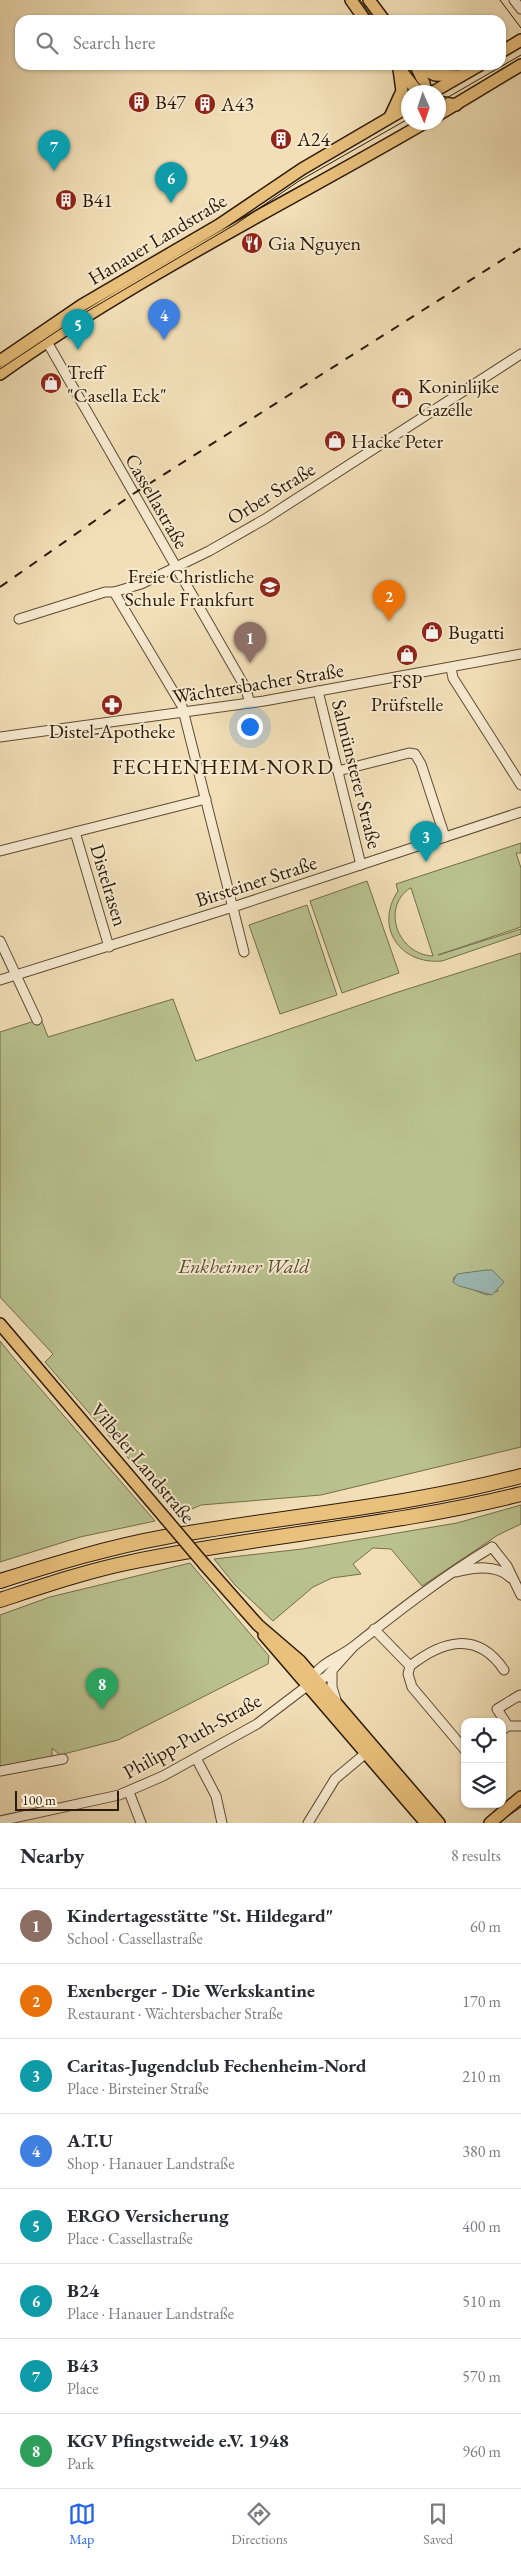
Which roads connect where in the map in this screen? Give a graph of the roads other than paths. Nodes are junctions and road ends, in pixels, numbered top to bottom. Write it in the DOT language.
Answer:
graph roads {
  1 [pos="351,0"];
  2 [pos="370,0"];
  3 [pos="362,15"];
  4 [pos="380,15"];
  5 [pos="521,40"];
  6 [pos="506,49"];
  7 [pos="521,65"];
  8 [pos="398,70"];
  9 [pos="400,70"];
  10 [pos="417,70"];
  11 [pos="424,70"];
  12 [pos="472,70"];
  13 [pos="462,76"];
  14 [pos="412,85"];
  15 [pos="424,85"];
  16 [pos="446,85"];
  17 [pos="446,103"];
  18 [pos="456,105"];
  19 [pos="401,111"];
  20 [pos="446,111"];
  21 [pos="389,117"];
  22 [pos="410,130"];
  23 [pos="413,130"];
  24 [pos="408,133"];
  25 [pos="28,341"];
  26 [pos="46,342"];
  27 [pos="521,354"];
  28 [pos="0,361"];
  29 [pos="0,374"];
  30 [pos="176,568"];
  31 [pos="114,592"];
  32 [pos="20,619"];
  33 [pos="521,654"];
  34 [pos="451,668"];
  35 [pos="318,691"];
  36 [pos="250,704"];
  37 [pos="184,712"];
  38 [pos="0,737"];
  39 [pos="338,771"];
  40 [pos="521,785"];
  41 [pos="206,799"];
  42 [pos="521,812"];
  43 [pos="75,832"];
  44 [pos="445,837"];
  45 [pos="0,851"];
  46 [pos="362,865"];
  47 [pos="233,908"];
  48 [pos="0,941"];
  49 [pos="109,947"];
  50 [pos="244,952"];
  51 [pos="15,975"];
  52 [pos="0,980"];
  53 [pos="37,1020"];
  54 [pos="0,1324"];
  55 [pos="521,1476"];
  56 [pos="521,1494"];
  57 [pos="492,1547"];
  58 [pos="503,1570"];
  59 [pos="446,1575"];
  60 [pos="512,1578"];
  61 [pos="0,1581"];
  62 [pos="521,1595"];
  63 [pos="0,1600"];
  64 [pos="258,1625"];
  65 [pos="374,1629"];
  66 [pos="352,1648"];
  67 [pos="300,1660"];
  68 [pos="321,1666"];
  69 [pos="410,1666"];
  70 [pos="504,1670"];
  71 [pos="332,1671"];
  72 [pos="312,1681"];
  73 [pos="521,1697"];
  74 [pos="339,1708"];
  75 [pos="501,1718"];
  76 [pos="521,1726"];
  77 [pos="506,1728"];
  78 [pos="461,1745"];
  79 [pos="366,1753"];
  80 [pos="63,1758"];
  81 [pos="196,1758"];
  82 [pos="0,1771"];
  83 [pos="129,1792"];
  84 [pos="521,1797"];
  85 [pos="0,1821"];
  86 [pos="141,1823"];
  87 [pos="222,1823"];
  88 [pos="308,1823"];
  89 [pos="426,1823"];
  90 [pos="439,1823"];
  91 [pos="490,1823"];
  1 -- 3 [label="main road"];
  2 -- 4 [label="main road"];
  5 -- 6 [label="main road"];
  7 -- 18 [label="main road"];
  8 -- 21 [label="main road"];
  9 -- 14 [label="main road"];
  10 -- 15 [label="main road"];
  11 -- 13 [label="main road"];
  12 -- 13 [label="main road"];
  13 -- 16 [label="main road"];
  17 -- 18 [label="main road"];
  18 -- 20 [label="main road"];
  19 -- 21 [label="main road, Hanauer Landstraße"];
  21 -- 25 [label="main road, Hanauer Landstraße"];
  22 -- 24 [label="main road"];
  23 -- 24 [label="main road, Hanauer Landstraße"];
  24 -- 26 [label="main road, Hanauer Landstraße"];
  25 -- 26 [label="street"];
  25 -- 28 [label="main road, Hanauer Landstraße"];
  26 -- 29 [label="main road, Hanauer Landstraße"];
  26 -- 30 [label="street, Cassellastraße"];
  27 -- 30 [label="street, Orber Straße"];
  30 -- 31 [label="street, Orber Straße"];
  30 -- 36 [label="street, Cassellastraße"];
  31 -- 32 [label="street, Orber Straße"];
  31 -- 37 [label="street"];
  33 -- 34 [label="street, Wächtersbacher Straße"];
  34 -- 35 [label="street, Wächtersbacher Straße"];
  34 -- 40 [label="street"];
  35 -- 36 [label="street, Wächtersbacher Straße"];
  35 -- 39 [label="street, Salmünsterer Straße"];
  36 -- 37 [label="street, Wächtersbacher Straße"];
  37 -- 38 [label="street, Wächtersbacher Straße"];
  37 -- 41 [label="street"];
  39 -- 44 [label="street"];
  39 -- 46 [label="street, Salmünsterer Straße"];
  41 -- 43 [label="street"];
  41 -- 47 [label="street"];
  42 -- 44 [label="street, Birsteiner Straße"];
  43 -- 45 [label="street"];
  43 -- 49 [label="street, Distelrasen"];
  44 -- 46 [label="street, Birsteiner Straße"];
  46 -- 47 [label="street, Birsteiner Straße"];
  47 -- 49 [label="street, Birsteiner Straße"];
  47 -- 50 [label="street"];
  48 -- 51 [label="street"];
  49 -- 51 [label="street, Birsteiner Straße"];
  51 -- 52 [label="street, Birsteiner Straße"];
  51 -- 53 [label="street"];
  54 -- 64 [label="main road, Vilbeler Landstraße, bridge"];
  55 -- 61 [label="highway"];
  56 -- 63 [label="highway"];
  57 -- 58 [label="street"];
  57 -- 59 [label="street"];
  57 -- 60 [label="street"];
  58 -- 59 [label="street"];
  58 -- 60 [label="street"];
  59 -- 65 [label="street"];
  60 -- 62 [label="street"];
  64 -- 67 [label="main road, Vilbeler Landstraße"];
  64 -- 72 [label="main road, Vilbeler Landstraße"];
  65 -- 66 [label="street"];
  65 -- 69 [label="street"];
  66 -- 68 [label="street"];
  66 -- 71 [label="street"];
  67 -- 68 [label="street"];
  67 -- 72 [label="main road, Vilbeler Landstraße"];
  68 -- 72 [label="street"];
  69 -- 70 [label="street"];
  69 -- 78 [label="street"];
  71 -- 72 [label="street"];
  71 -- 74 [label="street"];
  72 -- 74 [label="main road, Vilbeler Landstraße"];
  72 -- 79 [label="main road, Vilbeler Landstraße"];
  72 -- 81 [label="street, Philipp-Puth-Straße"];
  73 -- 75 [label="street"];
  74 -- 90 [label="main road, Vilbeler Landstraße"];
  76 -- 77 [label="street"];
  79 -- 88 [label="street"];
  79 -- 89 [label="main road, Vilbeler Landstraße"];
  80 -- 82 [label="street"];
  81 -- 83 [label="street, Philipp-Puth-Straße"];
  81 -- 87 [label="street"];
  83 -- 85 [label="street, Philipp-Puth-Straße"];
  83 -- 86 [label="street"];
  84 -- 91 [label="main road"];
}
